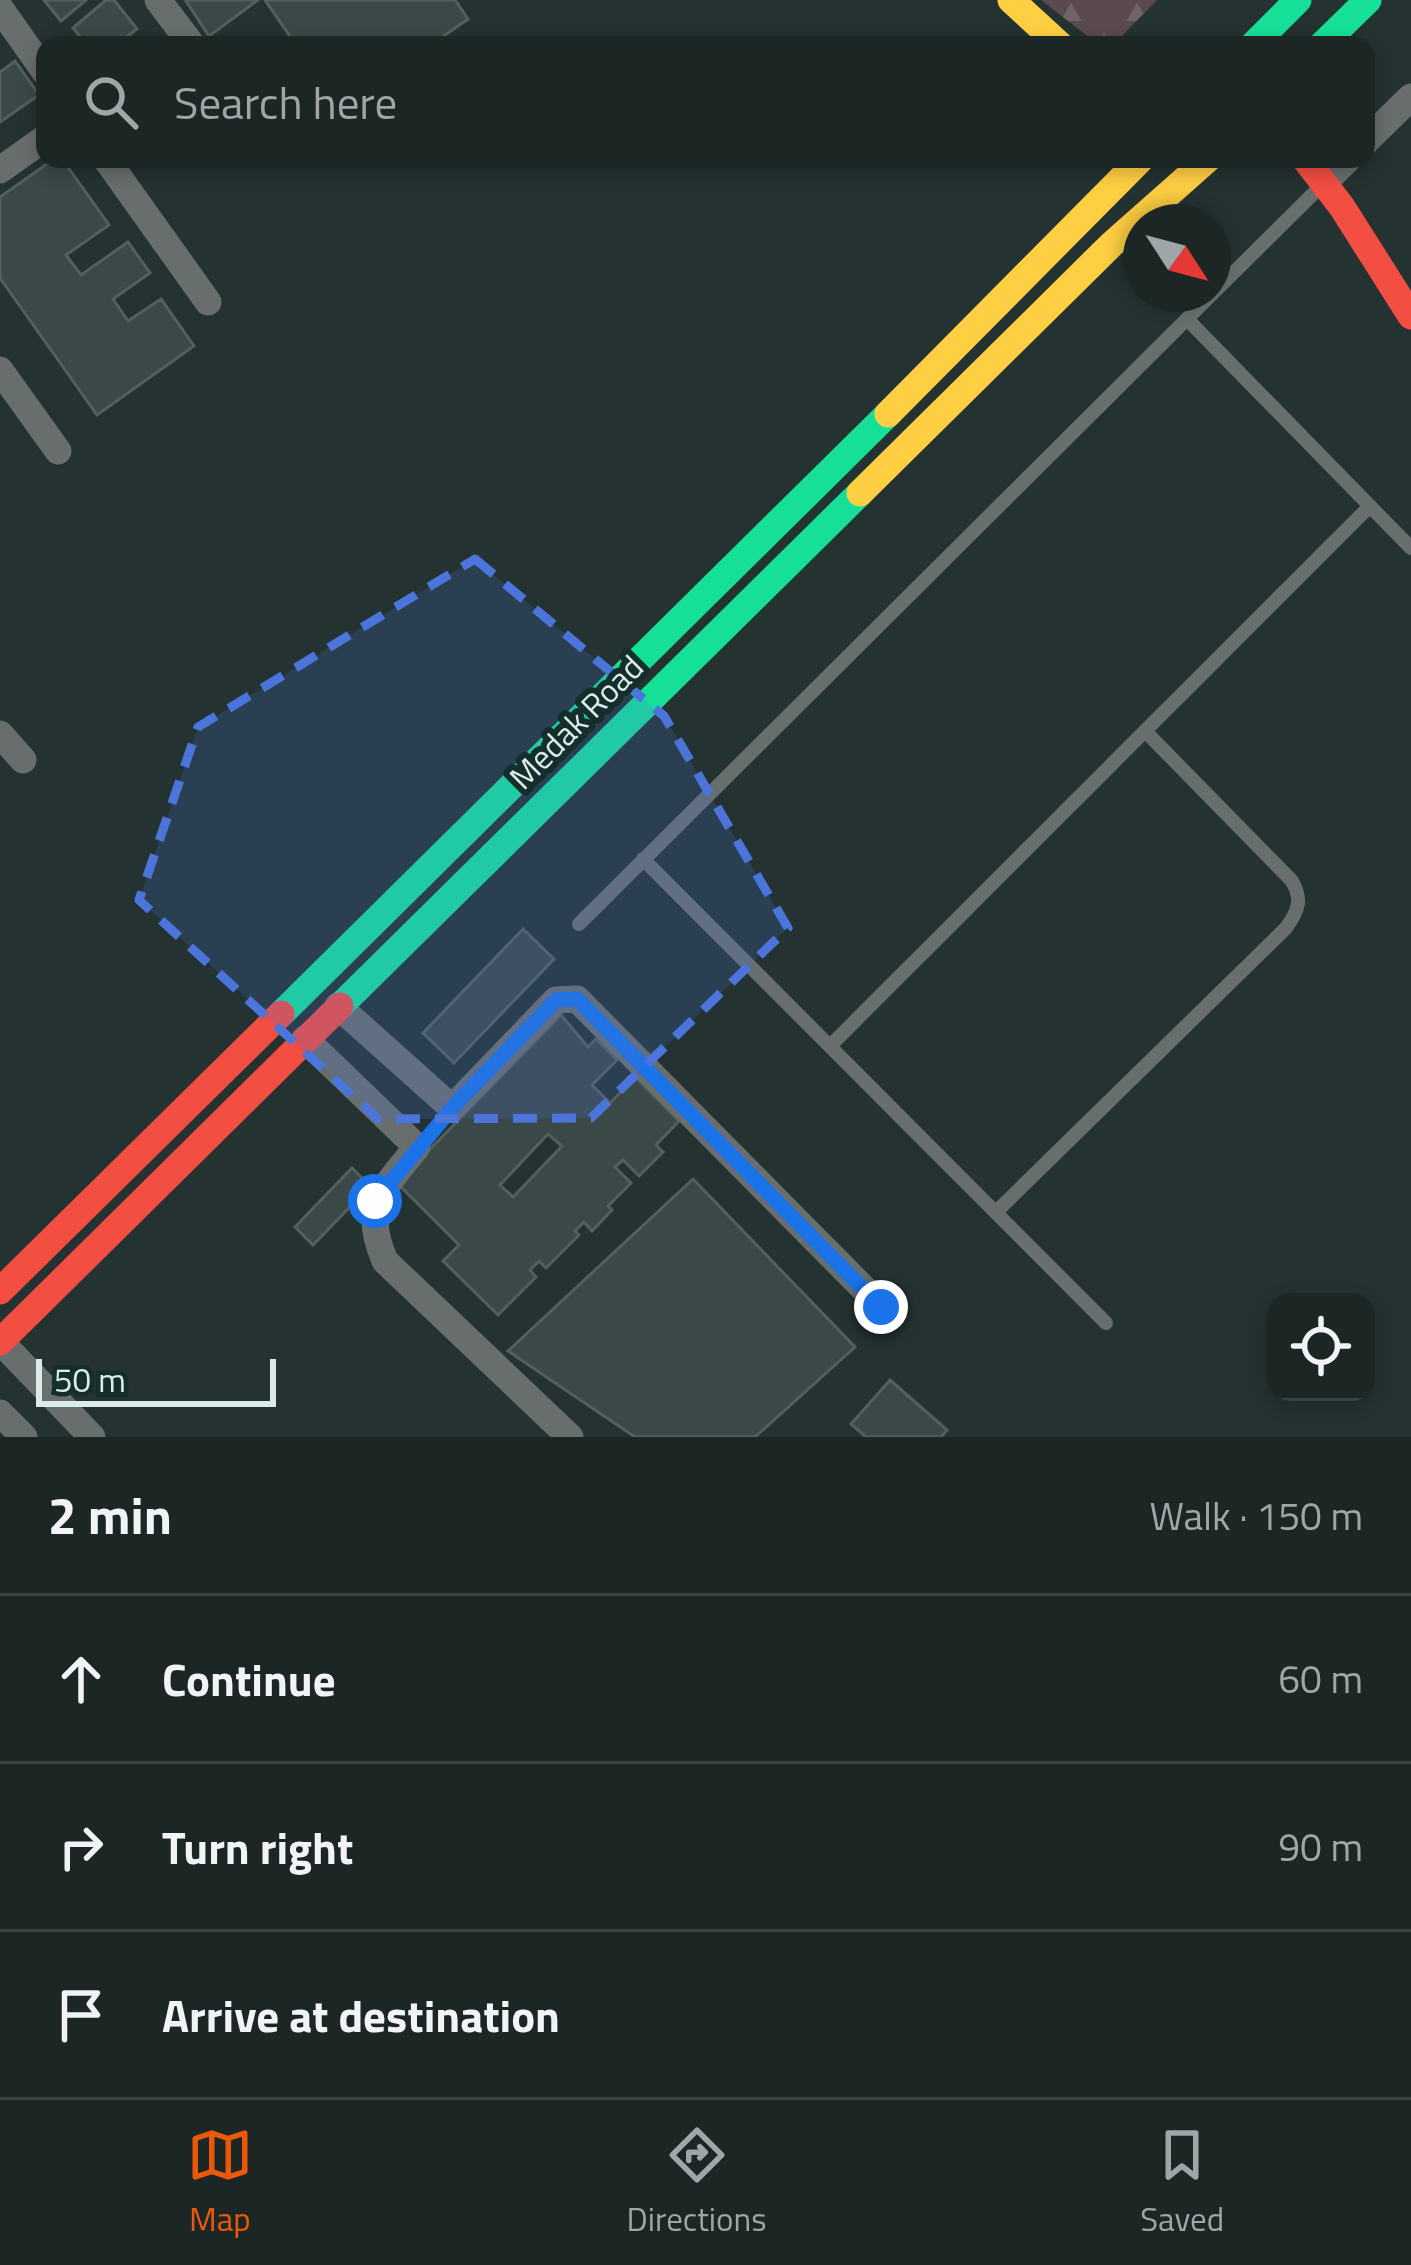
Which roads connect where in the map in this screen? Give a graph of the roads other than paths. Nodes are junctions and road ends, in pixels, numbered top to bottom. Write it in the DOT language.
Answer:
graph roads {
  1 [pos="158,0"];
  2 [pos="1012,0"];
  3 [pos="1368,0"];
  4 [pos="1296,1"];
  5 [pos="0,8"];
  6 [pos="184,36"];
  7 [pos="1050,36"];
  8 [pos="1261,36"];
  9 [pos="1331,36"];
  10 [pos="36,59"];
  11 [pos="1411,97"];
  12 [pos="1375,132"];
  13 [pos="36,144"];
  14 [pos="112,168"];
  15 [pos="1133,168"];
  16 [pos="1198,168"];
  17 [pos="1312,168"];
  18 [pos="1339,168"];
  19 [pos="0,170"];
  20 [pos="1324,183"];
  21 [pos="1231,276"];
  22 [pos="208,302"];
  23 [pos="1195,312"];
  24 [pos="1411,316"];
  25 [pos="1187,320"];
  26 [pos="0,370"];
  27 [pos="58,451"];
  28 [pos="1370,506"];
  29 [pos="1411,548"];
  30 [pos="713,587"];
  31 [pos="739,611"];
  32 [pos="1145,731"];
  33 [pos="0,734"];
  34 [pos="22,760"];
  35 [pos="643,859"];
  36 [pos="579,924"];
  37 [pos="338,1006"];
  38 [pos="305,1039"];
  39 [pos="830,1046"];
  40 [pos="452,1108"];
  41 [pos="417,1147"];
  42 [pos="996,1213"];
  43 [pos="0,1291"];
  44 [pos="881,1307"];
  45 [pos="1106,1323"];
  46 [pos="0,1341"];
  47 [pos="0,1413"];
  48 [pos="24,1437"];
  49 [pos="92,1437"];
  50 [pos="570,1437"];
  1 -- 6 [label="street"];
  2 -- 7 [label="main road"];
  3 -- 9 [label="main road"];
  4 -- 8 [label="main road"];
  5 -- 10 [label="street"];
  11 -- 12 [label="street"];
  13 -- 19 [label="street"];
  14 -- 22 [label="street"];
  15 -- 30 [label="main road, Medak Road"];
  16 -- 31 [label="main road, Medak Road"];
  17 -- 20 [label="main road"];
  18 -- 20 [label="street"];
  20 -- 21 [label="lane"];
  20 -- 24 [label="main road"];
  23 -- 25 [label="lane"];
  25 -- 28 [label="lane"];
  25 -- 35 [label="lane"];
  26 -- 27 [label="street"];
  28 -- 29 [label="lane"];
  28 -- 32 [label="lane"];
  30 -- 31 [label="main road"];
  30 -- 43 [label="main road, Medak Road"];
  31 -- 37 [label="main road, Medak Road"];
  32 -- 39 [label="lane"];
  32 -- 42 [label="lane"];
  33 -- 34 [label="street"];
  35 -- 36 [label="lane"];
  35 -- 39 [label="lane"];
  37 -- 38 [label="main road, Medak Road"];
  37 -- 40 [label="street"];
  38 -- 41 [label="street"];
  38 -- 46 [label="main road, Medak Road"];
  39 -- 42 [label="lane"];
  40 -- 41 [label="street"];
  40 -- 44 [label="street"];
  41 -- 50 [label="street"];
  42 -- 45 [label="lane"];
  46 -- 49 [label="street"];
  47 -- 48 [label="street"];
}
